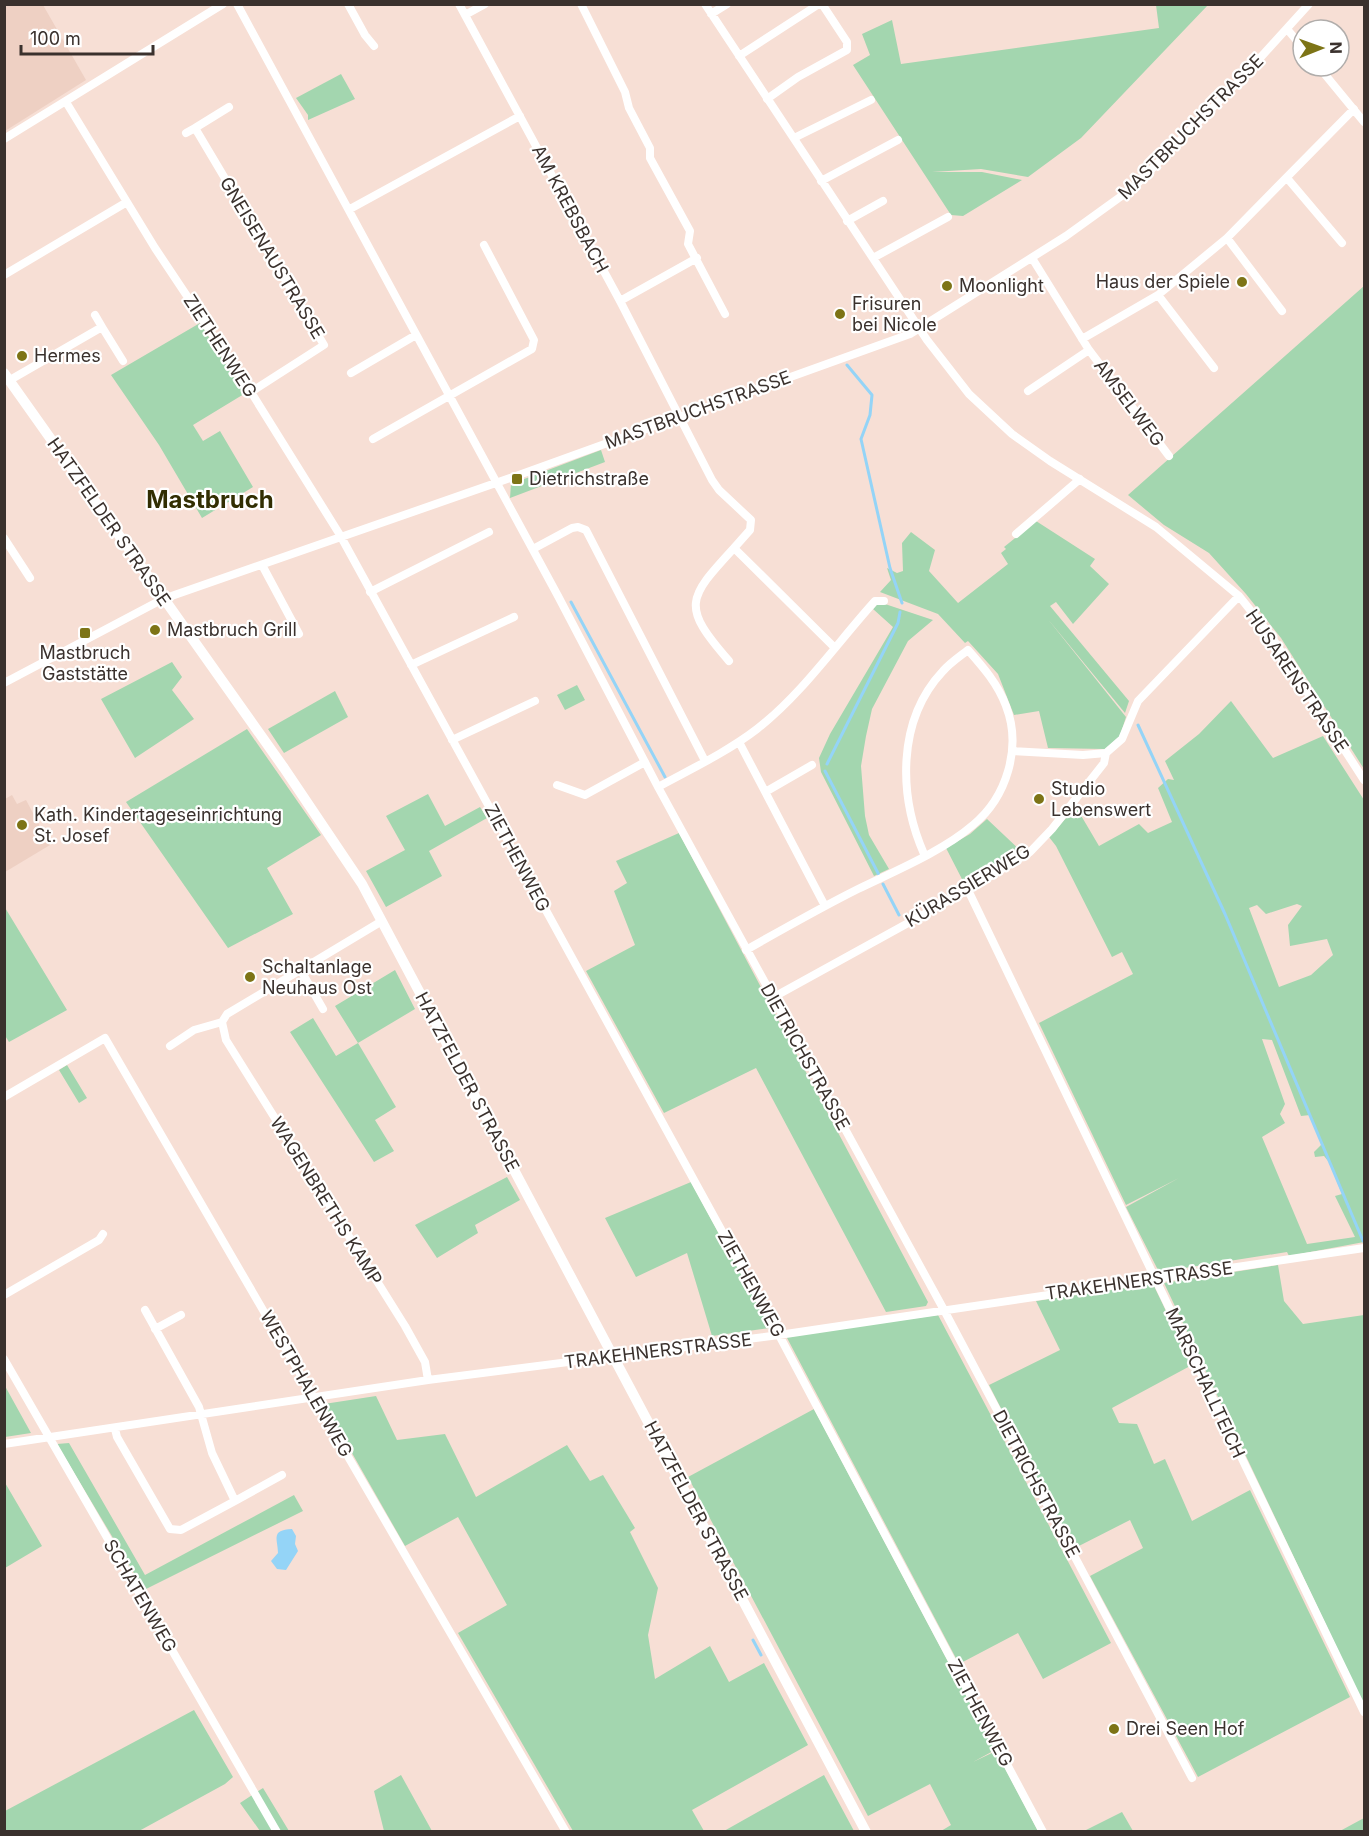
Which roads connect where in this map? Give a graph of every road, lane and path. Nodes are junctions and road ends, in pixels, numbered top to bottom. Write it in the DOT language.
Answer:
graph roads {
  1 [pos="223,4"];
  2 [pos="237,4"];
  3 [pos="348,4"];
  4 [pos="459,4"];
  5 [pos="485,4"];
  6 [pos="581,4"];
  7 [pos="705,4"];
  8 [pos="727,4"];
  9 [pos="820,4"];
  10 [pos="1309,4"];
  11 [pos="711,14"];
  12 [pos="465,15"];
  13 [pos="1287,29"];
  14 [pos="1291,34"];
  15 [pos="374,46"];
  16 [pos="739,57"];
  17 [pos="1328,78"];
  18 [pos="767,99"];
  19 [pos="871,100"];
  20 [pos="66,102"];
  21 [pos="229,107"];
  22 [pos="1353,109"];
  23 [pos="520,116"];
  24 [pos="1365,122"];
  25 [pos="195,128"];
  26 [pos="186,133"];
  27 [pos="794,138"];
  28 [pos="4,139"];
  29 [pos="898,140"];
  30 [pos="1287,178"];
  31 [pos="821,181"];
  32 [pos="127,201"];
  33 [pos="883,201"];
  34 [pos="350,209"];
  35 [pos="948,217"];
  36 [pos="847,221"];
  37 [pos="1227,238"];
  38 [pos="1342,243"];
  39 [pos="484,245"];
  40 [pos="697,258"];
  41 [pos="873,258"];
  42 [pos="1032,258"];
  43 [pos="4,275"];
  44 [pos="1158,295"];
  45 [pos="620,302"];
  46 [pos="1282,311"];
  47 [pos="725,314"];
  48 [pos="95,315"];
  49 [pos="102,327"];
  50 [pos="920,329"];
  51 [pos="416,335"];
  52 [pos="1082,339"];
  53 [pos="1089,350"];
  54 [pos="123,361"];
  55 [pos="1214,368"];
  56 [pos="351,373"];
  57 [pos="7,376"];
  58 [pos="1028,391"];
  59 [pos="251,392"];
  60 [pos="449,395"];
  61 [pos="679,415"];
  62 [pos="373,439"];
  63 [pos="1169,456"];
  64 [pos="1080,479"];
  65 [pos="495,483"];
  66 [pos="489,532"];
  67 [pos="1016,534"];
  68 [pos="340,535"];
  69 [pos="4,538"];
  70 [pos="734,548"];
  71 [pos="532,549"];
  72 [pos="262,565"];
  73 [pos="30,578"];
  74 [pos="370,592"];
  75 [pos="1239,596"];
  76 [pos="163,599"];
  77 [pos="884,601"];
  78 [pos="514,617"];
  79 [pos="299,634"];
  80 [pos="834,647"];
  81 [pos="729,661"];
  82 [pos="411,665"];
  83 [pos="4,682"];
  84 [pos="535,701"];
  85 [pos="452,740"];
  86 [pos="739,742"];
  87 [pos="1012,751"];
  88 [pos="1106,753"];
  89 [pos="705,761"];
  90 [pos="645,762"];
  91 [pos="812,765"];
  92 [pos="1365,780"];
  93 [pos="557,785"];
  94 [pos="658,787"];
  95 [pos="767,791"];
  96 [pos="924,854"];
  97 [pos="968,890"];
  98 [pos="825,906"];
  99 [pos="382,921"];
  100 [pos="746,950"];
  101 [pos="300,969"];
  102 [pos="772,998"];
  103 [pos="323,1009"];
  104 [pos="222,1022"];
  105 [pos="170,1046"];
  106 [pos="4,1097"];
  107 [pos="102,1234"];
  108 [pos="1365,1248"];
  109 [pos="1156,1278"];
  110 [pos="4,1295"];
  111 [pos="145,1310"];
  112 [pos="944,1310"];
  113 [pos="181,1315"];
  114 [pos="155,1329"];
  115 [pos="779,1335"];
  116 [pos="614,1356"];
  117 [pos="4,1359"];
  118 [pos="428,1380"];
  119 [pos="315,1399"];
  120 [pos="201,1416"];
  121 [pos="116,1429"];
  122 [pos="51,1439"];
  123 [pos="4,1444"];
  124 [pos="282,1475"];
  125 [pos="235,1501"];
  126 [pos="1365,1713"];
  127 [pos="1192,1778"];
  128 [pos="277,1832"];
  129 [pos="566,1832"];
  130 [pos="866,1832"];
  131 [pos="1043,1832"];
  1 -- 20 [label="street"];
  2 -- 34 [label="street, DIETRICHSTRASSE"];
  3 -- 15 [label="street"];
  4 -- 12 [label="street, AM KREBSBACH"];
  5 -- 12 [label="street"];
  6 -- 40 [label="street"];
  7 -- 11 [label="street, HUSARENSTRASSE"];
  8 -- 11 [label="street"];
  9 -- 16 [label="street"];
  9 -- 18 [label="street"];
  10 -- 13 [label="street, MASTBRUCHSTRASSE"];
  11 -- 16 [label="street, HUSARENSTRASSE"];
  12 -- 23 [label="street, AM KREBSBACH"];
  13 -- 14 [label="street"];
  13 -- 42 [label="street, MASTBRUCHSTRASSE"];
  16 -- 18 [label="street, HUSARENSTRASSE"];
  17 -- 22 [label="street"];
  18 -- 27 [label="street, HUSARENSTRASSE"];
  19 -- 27 [label="street"];
  20 -- 28 [label="street"];
  20 -- 32 [label="street, ZIETHENWEG"];
  21 -- 25 [label="street"];
  22 -- 24 [label="street"];
  22 -- 30 [label="street"];
  23 -- 34 [label="street"];
  23 -- 45 [label="street, AM KREBSBACH"];
  25 -- 26 [label="street"];
  25 -- 59 [label="street, GNEISENAUSTRASSE"];
  27 -- 31 [label="street, HUSARENSTRASSE"];
  29 -- 31 [label="street"];
  30 -- 37 [label="street"];
  30 -- 38 [label="street"];
  31 -- 36 [label="street, HUSARENSTRASSE"];
  32 -- 43 [label="street"];
  32 -- 59 [label="street, ZIETHENWEG"];
  33 -- 36 [label="street"];
  34 -- 51 [label="street, DIETRICHSTRASSE"];
  35 -- 41 [label="street"];
  36 -- 41 [label="street, HUSARENSTRASSE"];
  37 -- 44 [label="street"];
  37 -- 46 [label="street"];
  39 -- 60 [label="street"];
  40 -- 45 [label="street"];
  40 -- 47 [label="street"];
  41 -- 50 [label="street, HUSARENSTRASSE"];
  42 -- 50 [label="street, MASTBRUCHSTRASSE"];
  42 -- 52 [label="street, AMSELWEG"];
  44 -- 52 [label="street"];
  44 -- 55 [label="street"];
  45 -- 61 [label="street, AM KREBSBACH"];
  48 -- 49 [label="street"];
  49 -- 54 [label="street"];
  49 -- 57 [label="street"];
  50 -- 61 [label="street, MASTBRUCHSTRASSE"];
  50 -- 64 [label="street, HUSARENSTRASSE"];
  51 -- 56 [label="street"];
  51 -- 60 [label="street, DIETRICHSTRASSE"];
  52 -- 53 [label="street, AMSELWEG"];
  53 -- 58 [label="street, AMSELWEG"];
  53 -- 63 [label="street, AMSELWEG"];
  57 -- 76 [label="street, HATZFELDER STRASSE"];
  59 -- 68 [label="street, ZIETHENWEG"];
  60 -- 62 [label="street"];
  60 -- 65 [label="street, DIETRICHSTRASSE"];
  61 -- 65 [label="street, MASTBRUCHSTRASSE"];
  61 -- 70 [label="street, AM KREBSBACH"];
  64 -- 67 [label="street"];
  64 -- 75 [label="street, HUSARENSTRASSE"];
  65 -- 68 [label="street, MASTBRUCHSTRASSE"];
  65 -- 71 [label="street, DIETRICHSTRASSE"];
  66 -- 74 [label="street"];
  68 -- 72 [label="street, MASTBRUCHSTRASSE"];
  68 -- 74 [label="street, ZIETHENWEG"];
  69 -- 73 [label="street"];
  70 -- 80 [label="street"];
  70 -- 81 [label="street"];
  71 -- 89 [label="street"];
  71 -- 90 [label="street, DIETRICHSTRASSE"];
  72 -- 76 [label="street, MASTBRUCHSTRASSE"];
  72 -- 79 [label="street"];
  74 -- 82 [label="street, ZIETHENWEG"];
  75 -- 88 [label="street, KÜRASSIERWEG"];
  75 -- 92 [label="street, HUSARENSTRASSE"];
  76 -- 83 [label="street, MASTBRUCHSTRASSE"];
  76 -- 99 [label="street, HATZFELDER STRASSE"];
  77 -- 80 [label="street"];
  78 -- 82 [label="street"];
  80 -- 86 [label="street"];
  82 -- 85 [label="street, ZIETHENWEG"];
  84 -- 85 [label="street"];
  85 -- 115 [label="street, ZIETHENWEG"];
  86 -- 89 [label="street"];
  86 -- 95 [label="street"];
  87 -- 88 [label="street"];
  87 -- 96 [label="street"];
  87 -- 96 [label="street"];
  88 -- 97 [label="street, KÜRASSIERWEG"];
  89 -- 94 [label="street"];
  90 -- 93 [label="street"];
  90 -- 94 [label="street, DIETRICHSTRASSE"];
  91 -- 95 [label="street"];
  94 -- 100 [label="street, DIETRICHSTRASSE"];
  95 -- 98 [label="street"];
  96 -- 98 [label="street"];
  97 -- 102 [label="street, KÜRASSIERWEG"];
  97 -- 109 [label="street, MARSCHALLTEICH"];
  98 -- 100 [label="street"];
  99 -- 101 [label="street"];
  99 -- 116 [label="street, HATZFELDER STRASSE"];
  100 -- 102 [label="street, DIETRICHSTRASSE"];
  101 -- 103 [label="street"];
  101 -- 104 [label="street"];
  102 -- 112 [label="street, DIETRICHSTRASSE"];
  104 -- 105 [label="street"];
  104 -- 118 [label="street, WAGENBRETHS KAMP"];
  106 -- 119 [label="street, WESTPHALENWEG"];
  107 -- 110 [label="street"];
  108 -- 109 [label="street, TRAKEHNERSTRASSE"];
  109 -- 112 [label="street, TRAKEHNERSTRASSE"];
  109 -- 126 [label="street, MARSCHALLTEICH"];
  111 -- 114 [label="street"];
  112 -- 115 [label="street, TRAKEHNERSTRASSE"];
  112 -- 127 [label="street, DIETRICHSTRASSE"];
  113 -- 114 [label="street"];
  114 -- 120 [label="street"];
  115 -- 116 [label="street, TRAKEHNERSTRASSE"];
  115 -- 131 [label="street, ZIETHENWEG"];
  116 -- 118 [label="street, TRAKEHNERSTRASSE"];
  116 -- 130 [label="street, HATZFELDER STRASSE"];
  117 -- 122 [label="street, SCHATENWEG"];
  118 -- 119 [label="street, TRAKEHNERSTRASSE"];
  119 -- 120 [label="street, TRAKEHNERSTRASSE"];
  119 -- 129 [label="street, WESTPHALENWEG"];
  120 -- 121 [label="street, TRAKEHNERSTRASSE"];
  120 -- 125 [label="street"];
  121 -- 122 [label="street, TRAKEHNERSTRASSE"];
  121 -- 125 [label="street"];
  122 -- 123 [label="street, TRAKEHNERSTRASSE"];
  122 -- 128 [label="street, SCHATENWEG"];
  124 -- 125 [label="street"];
}
